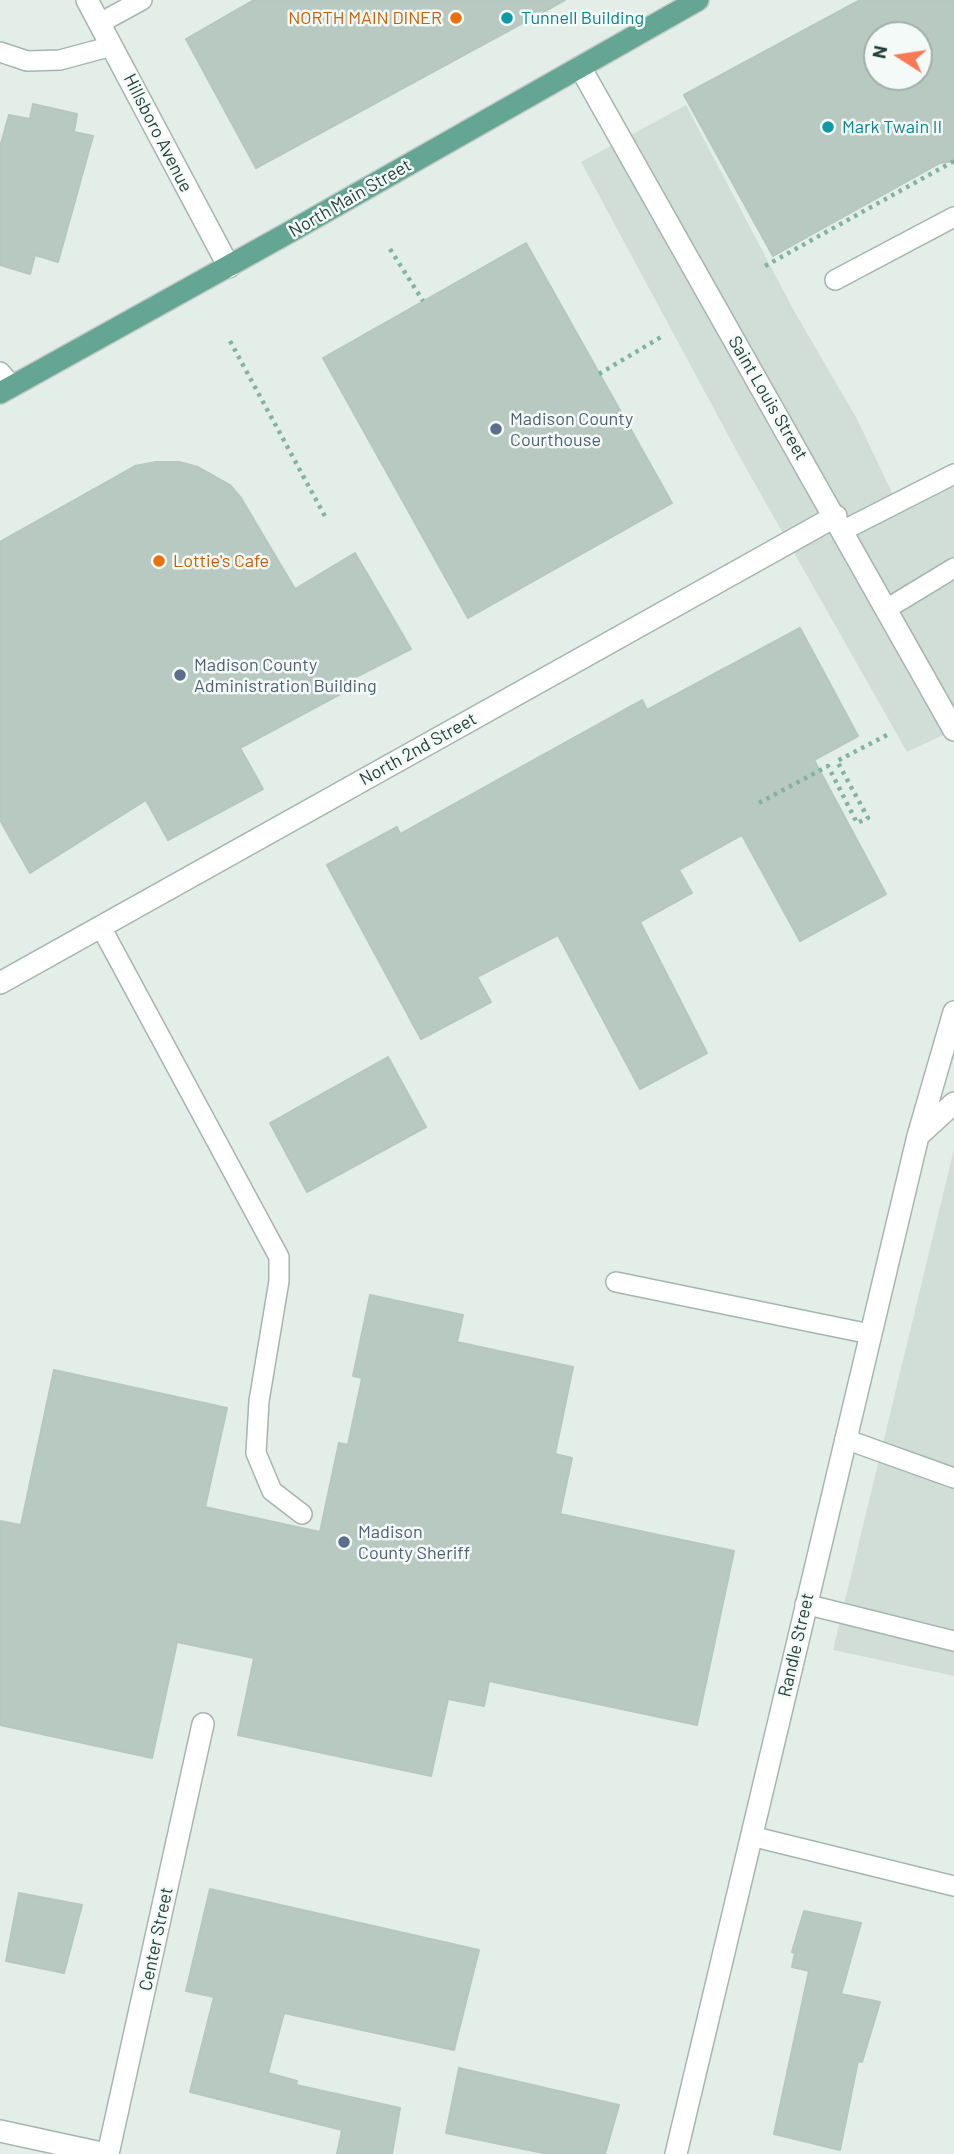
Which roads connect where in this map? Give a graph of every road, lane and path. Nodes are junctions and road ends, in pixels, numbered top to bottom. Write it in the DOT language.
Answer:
graph roads {
  1 [pos="87,0"];
  2 [pos="142,0"];
  3 [pos="698,0"];
  4 [pos="100,23"];
  5 [pos="112,46"];
  6 [pos="0,52"];
  7 [pos="580,67"];
  8 [pos="954,161"];
  9 [pos="954,218"];
  10 [pos="390,249"];
  11 [pos="765,266"];
  12 [pos="229,267"];
  13 [pos="835,280"];
  14 [pos="423,302"];
  15 [pos="661,337"];
  16 [pos="230,341"];
  17 [pos="599,374"];
  18 [pos="4,384"];
  19 [pos="954,474"];
  20 [pos="327,520"];
  21 [pos="840,523"];
  22 [pos="954,568"];
  23 [pos="888,608"];
  24 [pos="954,730"];
  25 [pos="887,734"];
  26 [pos="758,803"];
  27 [pos="101,927"];
  28 [pos="0,983"];
  29 [pos="954,1012"];
  30 [pos="954,1103"];
  31 [pos="918,1136"];
  32 [pos="616,1282"];
  33 [pos="870,1334"];
  34 [pos="845,1438"];
  35 [pos="954,1478"];
  36 [pos="302,1514"];
  37 [pos="805,1604"];
  38 [pos="954,1641"];
  39 [pos="203,1724"];
  40 [pos="751,1836"];
  41 [pos="954,1886"];
  42 [pos="0,2131"];
  43 [pos="107,2154"];
  44 [pos="676,2154"];
  1 -- 4 [label="street, Hillsboro Avenue"];
  2 -- 4 [label="lane"];
  3 -- 7 [label="main road, North Main Street"];
  4 -- 5 [label="street, Hillsboro Avenue"];
  5 -- 6 [label="lane"];
  5 -- 12 [label="street, Hillsboro Avenue"];
  7 -- 12 [label="main road, North Main Street"];
  7 -- 21 [label="street, Saint Louis Street"];
  8 -- 11 [label="path"];
  9 -- 13 [label="lane"];
  10 -- 14 [label="path"];
  12 -- 18 [label="main road, North Main Street"];
  15 -- 17 [label="path"];
  16 -- 20 [label="path"];
  19 -- 21 [label="lane"];
  21 -- 23 [label="street, Saint Louis Street"];
  21 -- 27 [label="street, North 2nd Street"];
  22 -- 23 [label="lane"];
  23 -- 24 [label="street, Saint Louis Street"];
  25 -- 26 [label="path"];
  27 -- 28 [label="street, North 2nd Street"];
  27 -- 36 [label="lane"];
  29 -- 31 [label="street, Randle Street"];
  30 -- 31 [label="street"];
  31 -- 33 [label="street, Randle Street"];
  32 -- 33 [label="lane"];
  33 -- 34 [label="street, Randle Street"];
  34 -- 35 [label="lane"];
  34 -- 37 [label="street, Randle Street"];
  37 -- 38 [label="lane"];
  37 -- 40 [label="street, Randle Street"];
  39 -- 43 [label="street, Center Street"];
  40 -- 41 [label="lane"];
  40 -- 44 [label="street, Randle Street"];
  42 -- 43 [label="street"];
}
